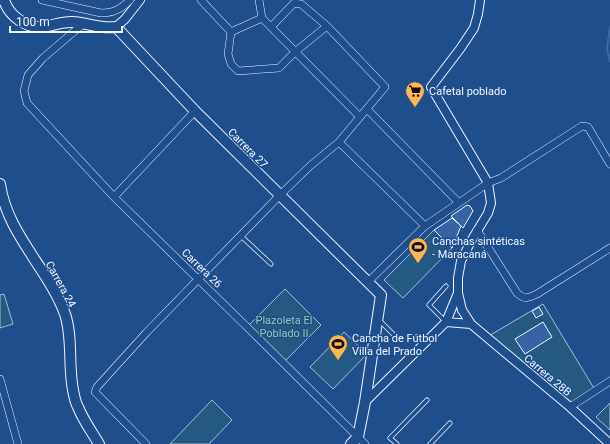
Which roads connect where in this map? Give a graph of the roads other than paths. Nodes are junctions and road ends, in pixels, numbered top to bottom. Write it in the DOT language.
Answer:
graph roads {
  1 [pos="4,0"];
  2 [pos="42,0"];
  3 [pos="130,0"];
  4 [pos="140,0"];
  5 [pos="201,0"];
  6 [pos="259,0"];
  7 [pos="480,0"];
  8 [pos="262,18"];
  9 [pos="84,23"];
  10 [pos="327,26"];
  11 [pos="116,27"];
  12 [pos="271,27"];
  13 [pos="231,32"];
  14 [pos="295,52"];
  15 [pos="367,109"];
  16 [pos="195,112"];
  17 [pos="360,117"];
  18 [pos="339,142"];
  19 [pos="610,164"];
  20 [pos="488,183"];
  21 [pos="0,184"];
  22 [pos="279,196"];
  23 [pos="114,197"];
  24 [pos="459,202"];
  25 [pos="425,226"];
  26 [pos="477,230"];
  27 [pos="241,236"];
  28 [pos="610,248"];
  29 [pos="272,264"];
  30 [pos="198,280"];
  31 [pos="368,282"];
  32 [pos="446,286"];
  33 [pos="458,293"];
  34 [pos="377,319"];
  35 [pos="446,322"];
  36 [pos="470,324"];
  37 [pos="396,337"];
  38 [pos="0,379"];
  39 [pos="610,381"];
  40 [pos="427,400"];
  41 [pos="365,402"];
  42 [pos="570,407"];
  43 [pos="450,424"];
  44 [pos="358,442"];
  45 [pos="18,444"];
  46 [pos="99,444"];
  47 [pos="146,444"];
  48 [pos="397,444"];
  49 [pos="430,444"];
  50 [pos="610,444"];
  1 -- 9 [label="main road"];
  2 -- 3 [label="street"];
  4 -- 11 [label="street"];
  5 -- 13 [label="street"];
  6 -- 8 [label="street"];
  7 -- 20 [label="street"];
  8 -- 12 [label="street"];
  8 -- 13 [label="street"];
  9 -- 11 [label="main road"];
  9 -- 23 [label="street, Carrera 26"];
  10 -- 12 [label="street"];
  10 -- 14 [label="street"];
  10 -- 15 [label="street"];
  11 -- 16 [label="main road, Carrera 27"];
  12 -- 14 [label="street"];
  13 -- 14 [label="street"];
  14 -- 17 [label="street"];
  15 -- 17 [label="street"];
  15 -- 24 [label="street"];
  16 -- 22 [label="main road, Carrera 27"];
  16 -- 23 [label="street"];
  17 -- 18 [label="street"];
  18 -- 22 [label="street"];
  18 -- 25 [label="street"];
  19 -- 20 [label="street"];
  20 -- 24 [label="street"];
  20 -- 26 [label="street"];
  21 -- 46 [label="main road, Carrera 24"];
  22 -- 27 [label="street"];
  22 -- 31 [label="main road, Carrera 27"];
  23 -- 30 [label="street, Carrera 26"];
  24 -- 25 [label="street"];
  25 -- 31 [label="street"];
  26 -- 28 [label="street"];
  26 -- 33 [label="street"];
  27 -- 29 [label="lane"];
  27 -- 30 [label="street"];
  30 -- 44 [label="street, Carrera 26"];
  30 -- 47 [label="street"];
  31 -- 34 [label="main road, Carrera 27"];
  32 -- 35 [label="lane"];
  33 -- 35 [label="street"];
  33 -- 36 [label="street, Carrera 28B"];
  34 -- 37 [label="lane"];
  34 -- 41 [label="main road"];
  35 -- 36 [label="street"];
  35 -- 41 [label="street"];
  36 -- 42 [label="street, Carrera 28B"];
  38 -- 45 [label="street"];
  39 -- 42 [label="street"];
  40 -- 48 [label="lane"];
  41 -- 44 [label="main road"];
  42 -- 50 [label="street, Carrera 28B"];
  43 -- 49 [label="lane"];
}
